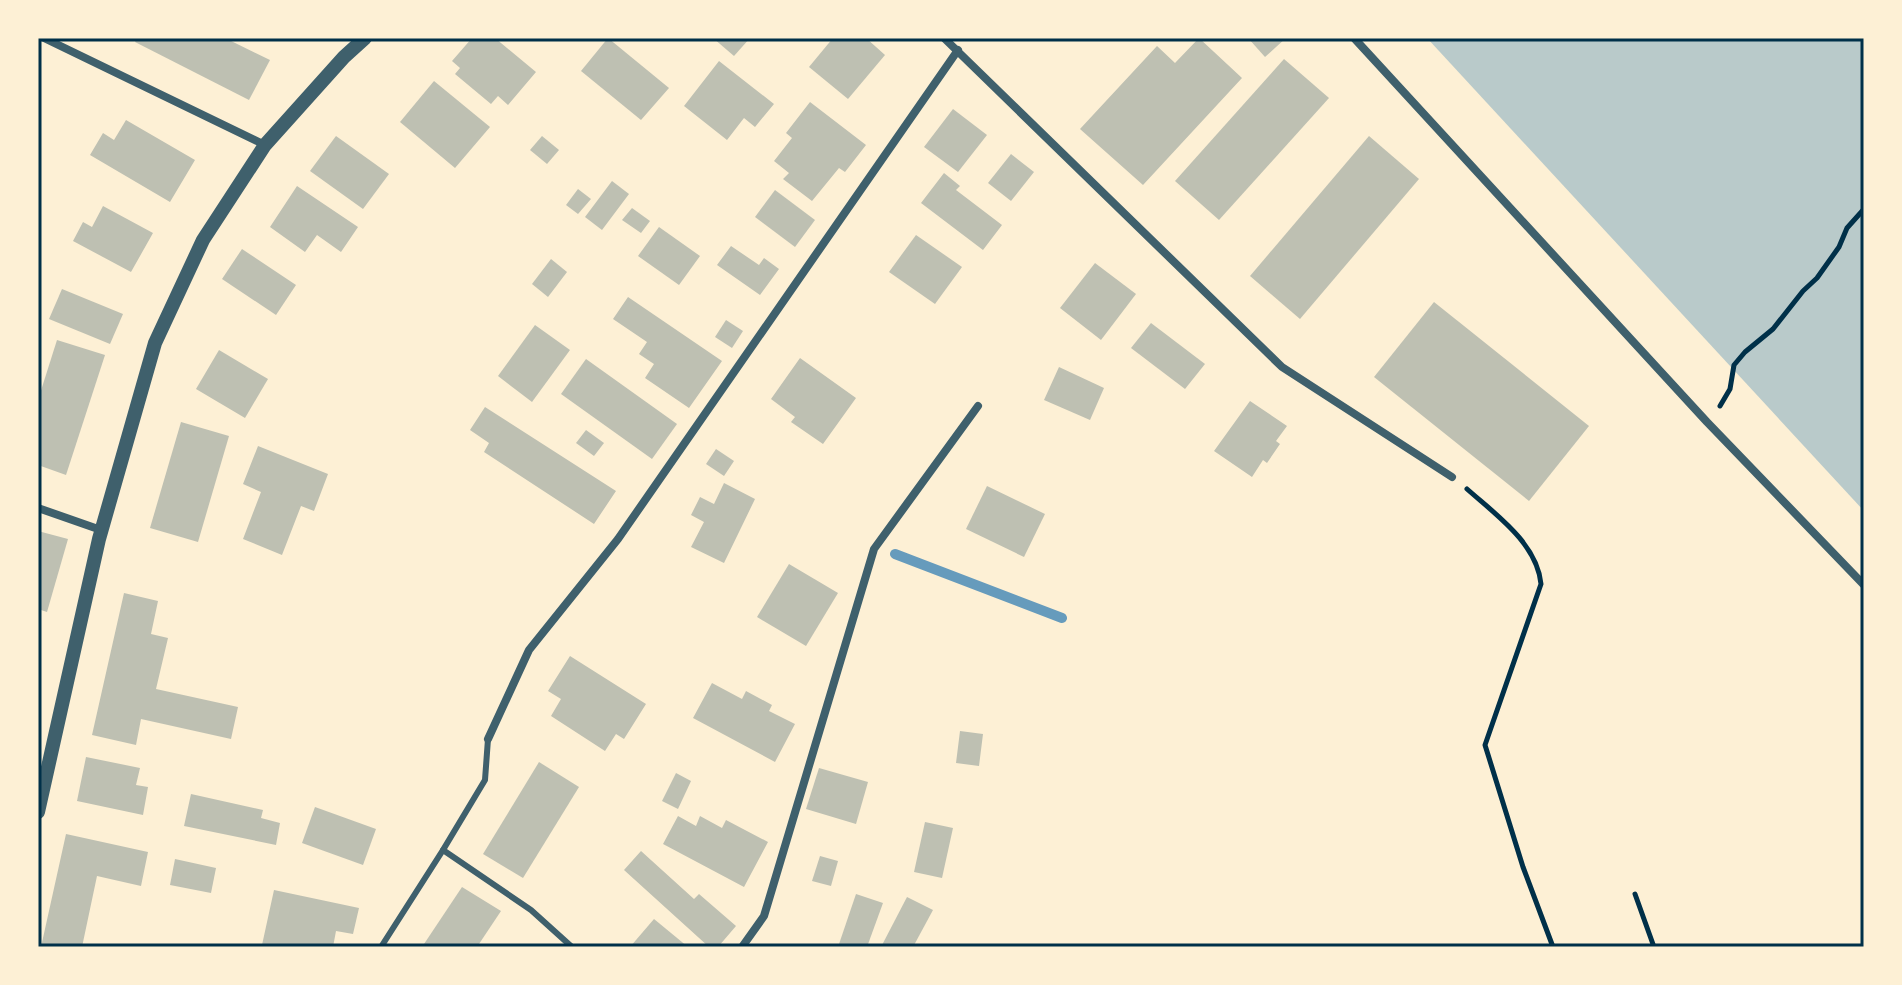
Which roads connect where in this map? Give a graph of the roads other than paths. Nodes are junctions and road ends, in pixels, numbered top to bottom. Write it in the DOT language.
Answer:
graph roads {
  1 [pos="44,38"];
  2 [pos="365,38"];
  3 [pos="944,38"];
  4 [pos="1354,38"];
  5 [pos="958,50"];
  6 [pos="265,145"];
  7 [pos="978,406"];
  8 [pos="1452,477"];
  9 [pos="38,508"];
  10 [pos="101,530"];
  11 [pos="1864,585"];
  12 [pos="488,739"];
  13 [pos="38,812"];
  14 [pos="443,850"];
  15 [pos="381,947"];
  16 [pos="572,947"];
  17 [pos="742,947"];
  1 -- 6 [label="street"];
  2 -- 6 [label="street"];
  3 -- 5 [label="street"];
  4 -- 11 [label="street"];
  5 -- 8 [label="street"];
  5 -- 12 [label="street"];
  6 -- 10 [label="street"];
  7 -- 17 [label="street"];
  9 -- 10 [label="street"];
  10 -- 13 [label="street"];
  12 -- 14 [label="lane"];
  14 -- 15 [label="lane"];
  14 -- 16 [label="lane"];
}
